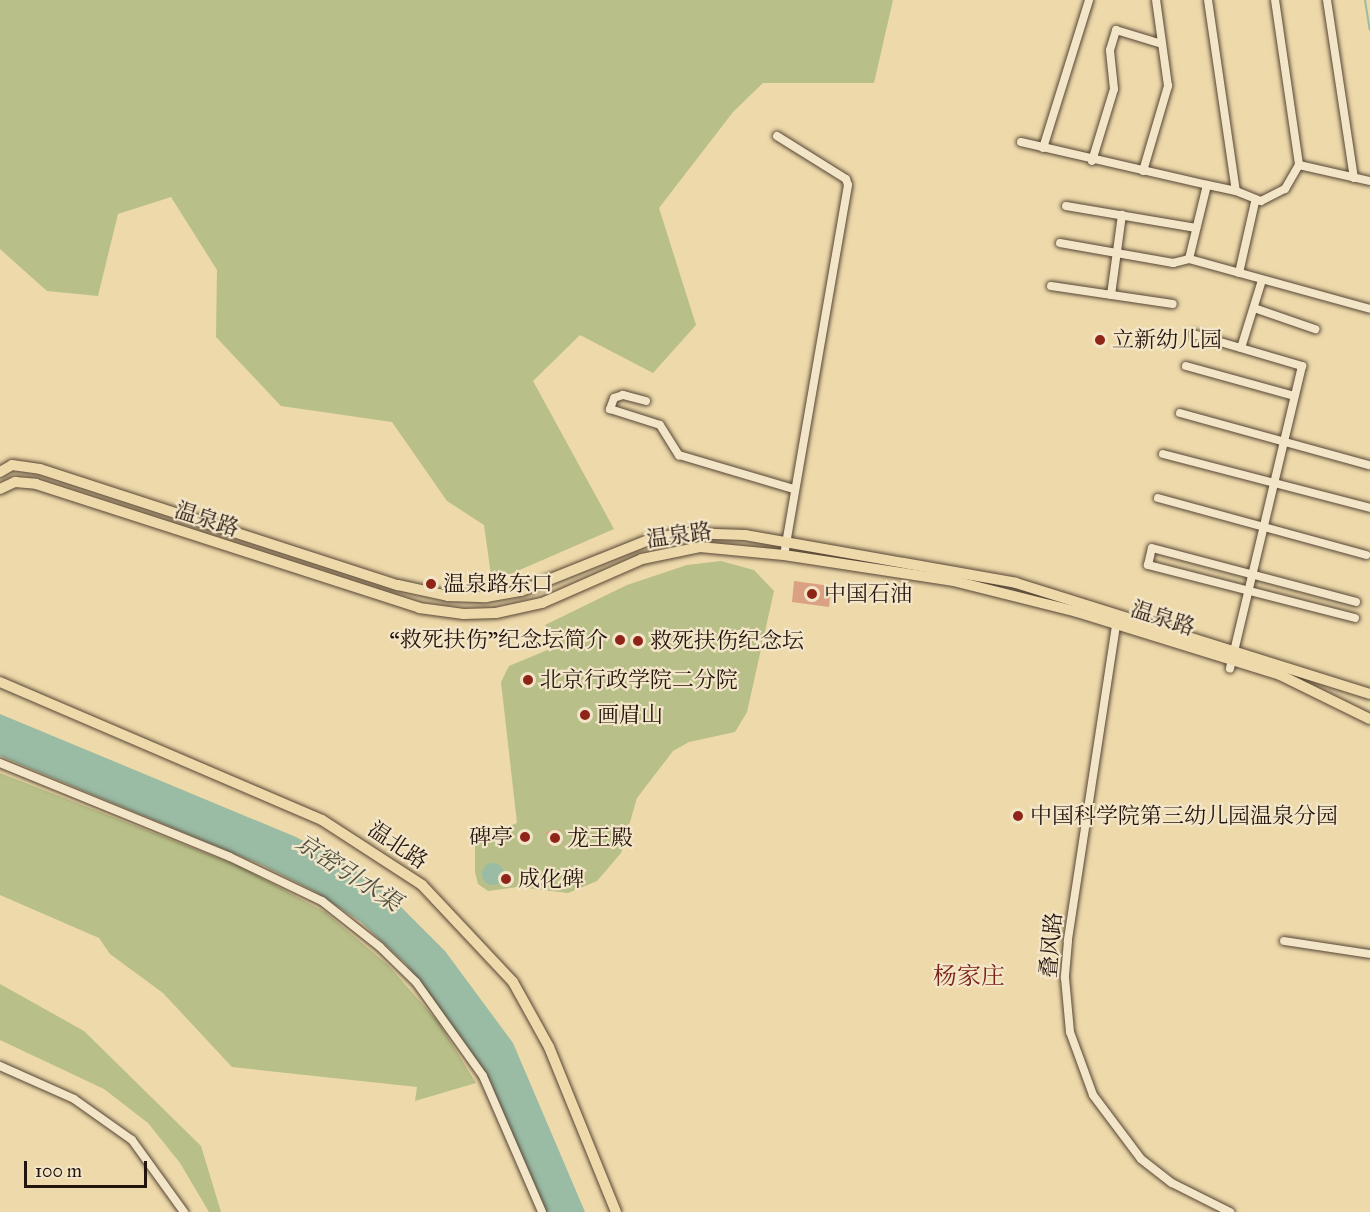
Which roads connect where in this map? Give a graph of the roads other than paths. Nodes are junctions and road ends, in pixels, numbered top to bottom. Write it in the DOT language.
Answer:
graph roads {
  1 [pos="1089,0"];
  2 [pos="1156,0"];
  3 [pos="1208,0"];
  4 [pos="1275,0"];
  5 [pos="1327,0"];
  6 [pos="1162,44"];
  7 [pos="777,136"];
  8 [pos="1021,142"];
  9 [pos="1043,148"];
  10 [pos="1092,161"];
  11 [pos="1299,165"];
  12 [pos="1143,171"];
  13 [pos="1354,178"];
  14 [pos="1370,182"];
  15 [pos="1207,185"];
  16 [pos="1236,190"];
  17 [pos="1255,202"];
  18 [pos="1066,206"];
  19 [pos="1122,215"];
  20 [pos="1196,228"];
  21 [pos="1060,243"];
  22 [pos="1117,253"];
  23 [pos="1188,259"];
  24 [pos="1239,273"];
  25 [pos="1262,280"];
  26 [pos="1051,286"];
  27 [pos="1111,295"];
  28 [pos="1173,304"];
  29 [pos="1254,308"];
  30 [pos="1370,309"];
  31 [pos="1315,329"];
  32 [pos="1193,334"];
  33 [pos="1241,348"];
  34 [pos="1186,366"];
  35 [pos="1294,396"];
  36 [pos="646,401"];
  37 [pos="1180,413"];
  38 [pos="1284,441"];
  39 [pos="1163,454"];
  40 [pos="1369,465"];
  41 [pos="40,469"];
  42 [pos="0,472"];
  43 [pos="1274,483"];
  44 [pos="36,484"];
  45 [pos="0,489"];
  46 [pos="795,489"];
  47 [pos="1158,498"];
  48 [pos="1370,508"];
  49 [pos="1264,527"];
  50 [pos="786,542"];
  51 [pos="784,555"];
  52 [pos="1366,555"];
  53 [pos="1252,574"];
  54 [pos="1248,591"];
  55 [pos="1356,602"];
  56 [pos="1117,618"];
  57 [pos="1355,618"];
  58 [pos="1232,660"];
  59 [pos="0,682"];
  60 [pos="1370,694"];
  61 [pos="1370,719"];
  62 [pos="0,763"];
  63 [pos="1284,941"];
  64 [pos="1370,954"];
  65 [pos="0,1066"];
  66 [pos="184,1212"];
  67 [pos="542,1212"];
  68 [pos="616,1212"];
  69 [pos="1230,1212"];
  1 -- 9 [label="street"];
  2 -- 6 [label="street"];
  3 -- 16 [label="street"];
  4 -- 11 [label="street"];
  5 -- 13 [label="street"];
  6 -- 10 [label="street"];
  6 -- 12 [label="street"];
  7 -- 46 [label="street"];
  8 -- 9 [label="street"];
  9 -- 10 [label="street"];
  10 -- 12 [label="street"];
  11 -- 13 [label="street"];
  11 -- 17 [label="street"];
  12 -- 15 [label="street"];
  13 -- 14 [label="street"];
  15 -- 16 [label="street"];
  15 -- 20 [label="street"];
  16 -- 17 [label="street"];
  17 -- 24 [label="street"];
  18 -- 19 [label="street"];
  19 -- 20 [label="street"];
  19 -- 22 [label="street"];
  20 -- 23 [label="street"];
  21 -- 22 [label="street"];
  22 -- 23 [label="street"];
  22 -- 27 [label="street"];
  23 -- 24 [label="street"];
  24 -- 25 [label="street"];
  25 -- 29 [label="street"];
  25 -- 30 [label="street"];
  26 -- 27 [label="street"];
  27 -- 28 [label="street"];
  29 -- 31 [label="street"];
  29 -- 33 [label="street"];
  32 -- 33 [label="street"];
  33 -- 35 [label="street"];
  34 -- 35 [label="street"];
  35 -- 38 [label="street"];
  36 -- 46 [label="street"];
  37 -- 38 [label="street"];
  38 -- 40 [label="street"];
  38 -- 43 [label="street"];
  39 -- 43 [label="street"];
  41 -- 42 [label="main road, 温泉路"];
  41 -- 44 [label="main road"];
  41 -- 50 [label="main road, 温泉路"];
  43 -- 48 [label="street"];
  43 -- 49 [label="street"];
  44 -- 45 [label="main road, 温泉路"];
  44 -- 51 [label="main road, 温泉路"];
  46 -- 50 [label="street"];
  47 -- 49 [label="street"];
  49 -- 52 [label="street"];
  49 -- 53 [label="street"];
  50 -- 51 [label="street"];
  50 -- 56 [label="main road, 温泉路"];
  51 -- 56 [label="main road, 温泉路"];
  53 -- 54 [label="street"];
  53 -- 54 [label="street"];
  53 -- 55 [label="street"];
  54 -- 57 [label="street"];
  54 -- 58 [label="street"];
  56 -- 58 [label="main road, 温泉路"];
  56 -- 69 [label="street, 叠风路"];
  58 -- 60 [label="main road, 温泉路"];
  58 -- 61 [label="main road, 温泉路"];
  59 -- 68 [label="main road, 温北路"];
  62 -- 67 [label="street"];
  63 -- 64 [label="street"];
  65 -- 66 [label="street"];
}
